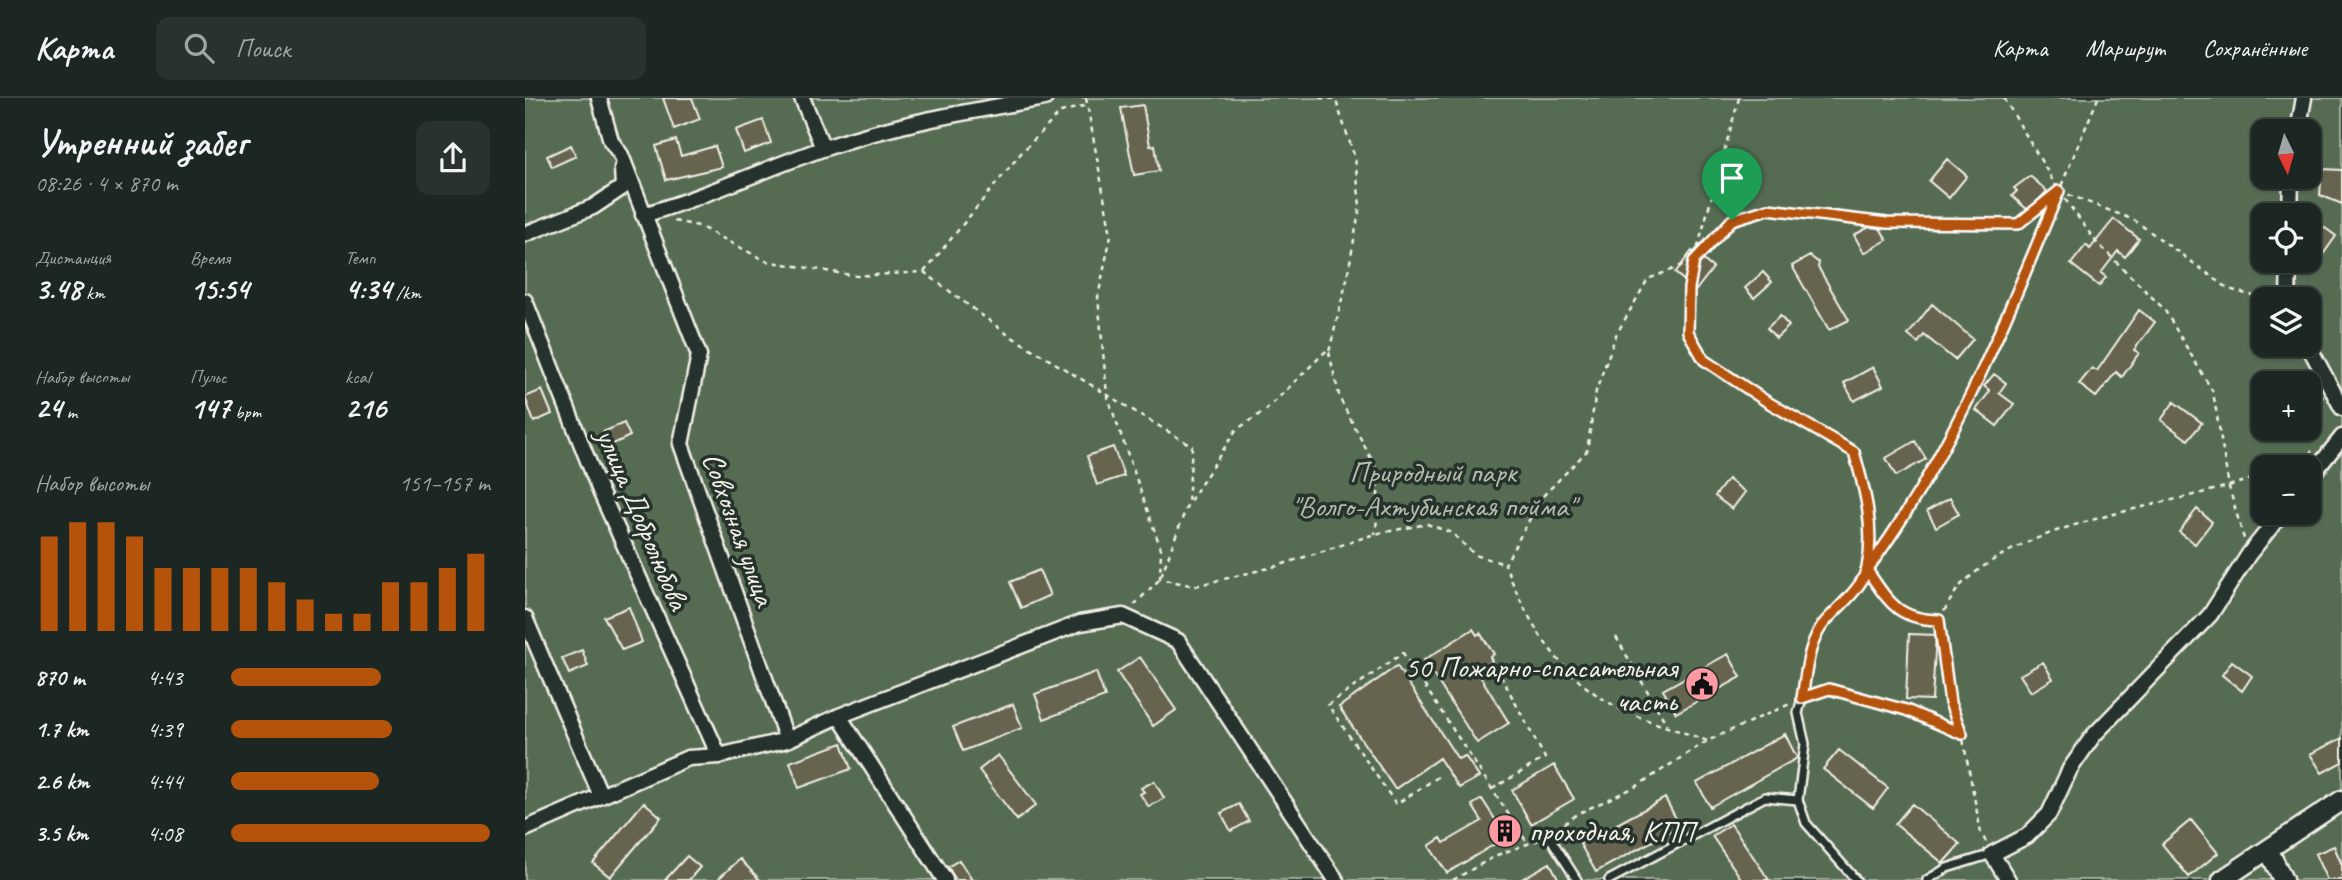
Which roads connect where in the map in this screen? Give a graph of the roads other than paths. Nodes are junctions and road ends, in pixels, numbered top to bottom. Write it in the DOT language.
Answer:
graph roads {
  1 [pos="600,98"];
  2 [pos="802,98"];
  3 [pos="1045,98"];
  4 [pos="2304,98"];
  5 [pos="2300,119"];
  6 [pos="823,148"];
  7 [pos="621,155"];
  8 [pos="643,215"];
  9 [pos="525,234"];
  10 [pos="525,301"];
  11 [pos="2314,357"];
  12 [pos="2342,408"];
  13 [pos="2342,437"];
  14 [pos="2321,464"];
  15 [pos="2272,525"];
  16 [pos="525,618"];
  17 [pos="1802,698"];
  18 [pos="839,716"];
  19 [pos="787,740"];
  20 [pos="719,756"];
  21 [pos="601,796"];
  22 [pos="1798,800"];
  23 [pos="2342,800"];
  24 [pos="525,829"];
  25 [pos="1549,836"];
  26 [pos="2268,849"];
  27 [pos="1992,854"];
  28 [pos="945,880"];
  29 [pos="1336,880"];
  30 [pos="1577,880"];
  31 [pos="1609,880"];
  32 [pos="1856,880"];
  33 [pos="1927,880"];
  34 [pos="2008,880"];
  35 [pos="2223,880"];
  36 [pos="2283,880"];
  1 -- 7 [label="street, Совхозная улица"];
  2 -- 6 [label="street"];
  3 -- 6 [label="street"];
  4 -- 5 [label="street"];
  6 -- 8 [label="street"];
  7 -- 8 [label="street, Совхозная улица"];
  7 -- 9 [label="street"];
  8 -- 19 [label="street, Совхозная улица"];
  10 -- 20 [label="street, улица Добролюбова"];
  11 -- 12 [label="street"];
  13 -- 14 [label="street"];
  15 -- 27 [label="street"];
  16 -- 21 [label="street"];
  17 -- 22 [label="lane"];
  18 -- 19 [label="street"];
  18 -- 28 [label="street"];
  18 -- 29 [label="street"];
  19 -- 20 [label="street"];
  20 -- 21 [label="street"];
  21 -- 24 [label="street"];
  22 -- 31 [label="lane"];
  22 -- 32 [label="lane"];
  23 -- 26 [label="street"];
  25 -- 30 [label="lane"];
  26 -- 35 [label="street"];
  26 -- 36 [label="street"];
  27 -- 33 [label="lane"];
  27 -- 34 [label="street"];
}
